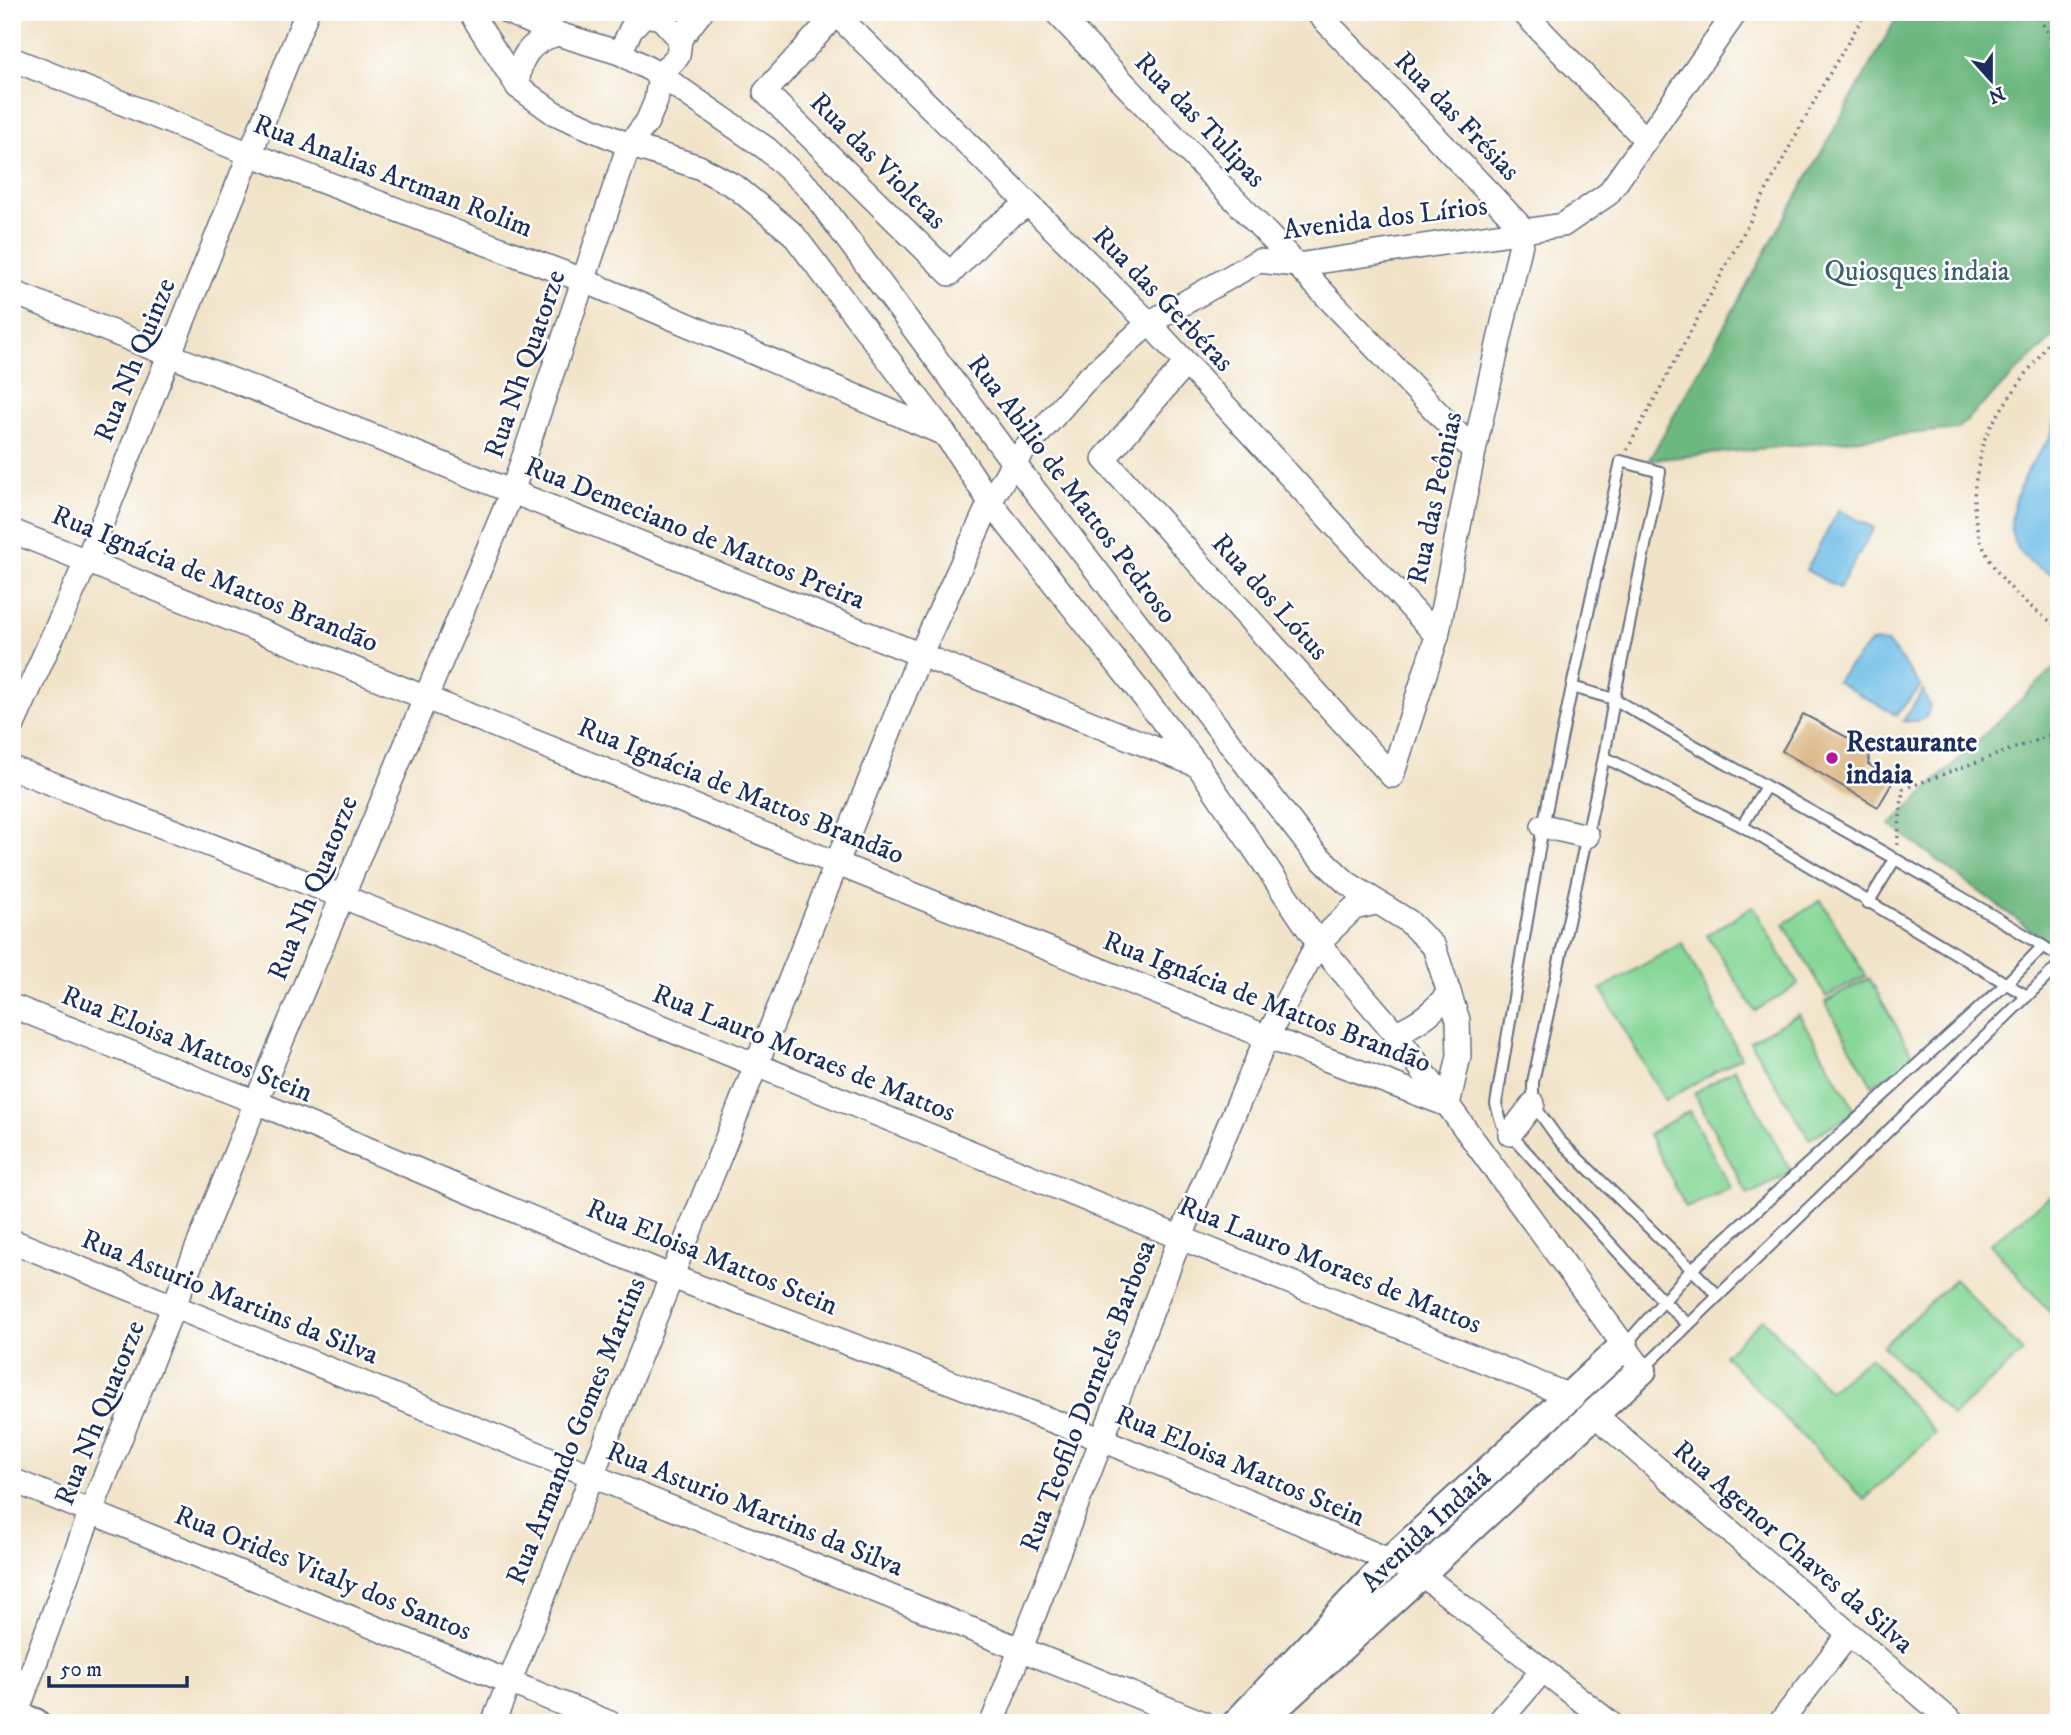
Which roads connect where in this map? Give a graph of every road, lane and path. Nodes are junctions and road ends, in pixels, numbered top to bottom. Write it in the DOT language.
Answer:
graph roads {
  1 [pos="307,12"];
  2 [pos="470,12"];
  3 [pos="508,12"];
  4 [pos="701,12"];
  5 [pos="1056,12"];
  6 [pos="1317,12"];
  7 [pos="1523,12"];
  8 [pos="1736,12"];
  9 [pos="1866,12"];
  10 [pos="2036,12"];
  11 [pos="837,13"];
  12 [pos="646,14"];
  13 [pos="558,34"];
  14 [pos="680,39"];
  15 [pos="2059,52"];
  16 [pos="620,53"];
  17 [pos="12,59"];
  18 [pos="660,75"];
  19 [pos="518,87"];
  20 [pos="1646,140"];
  21 [pos="629,145"];
  22 [pos="250,154"];
  23 [pos="1028,204"];
  24 [pos="1524,230"];
  25 [pos="1297,265"];
  26 [pos="585,281"];
  27 [pos="12,292"];
  28 [pos="1145,320"];
  29 [pos="2059,327"];
  30 [pos="169,355"];
  31 [pos="1186,363"];
  32 [pos="945,434"];
  33 [pos="1474,451"];
  34 [pos="1011,460"];
  35 [pos="1621,461"];
  36 [pos="512,492"];
  37 [pos="990,502"];
  38 [pos="12,531"];
  39 [pos="87,560"];
  40 [pos="2059,627"];
  41 [pos="1437,636"];
  42 [pos="920,655"];
  43 [pos="1572,687"];
  44 [pos="425,695"];
  45 [pos="1614,699"];
  46 [pos="12,727"];
  47 [pos="2059,732"];
  48 [pos="1604,757"];
  49 [pos="1199,767"];
  50 [pos="12,768"];
  51 [pos="1392,776"];
  52 [pos="1765,788"];
  53 [pos="1543,826"];
  54 [pos="1742,826"];
  55 [pos="1587,836"];
  56 [pos="1895,859"];
  57 [pos="835,861"];
  58 [pos="341,896"];
  59 [pos="1375,902"];
  60 [pos="1868,903"];
  61 [pos="1318,943"];
  62 [pos="2043,946"];
  63 [pos="2059,956"];
  64 [pos="2059,965"];
  65 [pos="2006,984"];
  66 [pos="1449,992"];
  67 [pos="2027,996"];
  68 [pos="12,1006"];
  69 [pos="1395,1033"];
  70 [pos="1267,1037"];
  71 [pos="753,1066"];
  72 [pos="256,1102"];
  73 [pos="1533,1104"];
  74 [pos="1448,1105"];
  75 [pos="1510,1135"];
  76 [pos="1181,1236"];
  77 [pos="12,1241"];
  78 [pos="1691,1270"];
  79 [pos="670,1276"];
  80 [pos="1718,1295"];
  81 [pos="1663,1301"];
  82 [pos="175,1307"];
  83 [pos="1688,1324"];
  84 [pos="1624,1346"];
  85 [pos="1642,1370"];
  86 [pos="1572,1397"];
  87 [pos="1594,1415"];
  88 [pos="1103,1440"];
  89 [pos="590,1474"];
  90 [pos="12,1479"];
  91 [pos="91,1511"];
  92 [pos="1390,1561"];
  93 [pos="1420,1573"];
  94 [pos="1848,1635"];
  95 [pos="1023,1648"];
  96 [pos="1544,1670"];
  97 [pos="508,1681"];
  98 [pos="19,1719"];
  99 [pos="493,1723"];
  100 [pos="610,1723"];
  101 [pos="992,1723"];
  102 [pos="1203,1723"];
  103 [pos="1237,1723"];
  104 [pos="1259,1723"];
  105 [pos="1498,1723"];
  106 [pos="1610,1723"];
  107 [pos="1780,1723"];
  108 [pos="1953,1723"];
  1 -- 22 [label="street, Rua Nh Quinze"];
  2 -- 19 [label="street"];
  3 -- 13 [label="street, Rua Abilio de Mattos Pedroso"];
  4 -- 14 [label="street"];
  5 -- 25 [label="street, Rua das Tulipas"];
  6 -- 24 [label="street, Rua das Frésias"];
  7 -- 20 [label="street"];
  8 -- 20 [label="street, Avenida dos Lírios"];
  9 -- 35 [label="path"];
  10 -- 15 [label="path"];
  11 -- 23 [label="street, Rua das Gerbéras"];
  11 -- 23 [label="street, Rua das Violetas"];
  12 -- 14 [label="street"];
  12 -- 16 [label="street"];
  13 -- 16 [label="street, Rua Abilio de Mattos Pedroso"];
  13 -- 19 [label="street"];
  14 -- 18 [label="street"];
  16 -- 18 [label="street, Rua Abilio de Mattos Pedroso"];
  17 -- 22 [label="street, Rua Analias Artman Rolim"];
  18 -- 21 [label="street, Rua Nh Quatorze"];
  18 -- 34 [label="street, Rua Abilio de Mattos Pedroso"];
  19 -- 21 [label="street"];
  20 -- 24 [label="street, Avenida dos Lírios"];
  21 -- 26 [label="street, Rua Nh Quatorze"];
  21 -- 32 [label="street"];
  22 -- 26 [label="street, Rua Analias Artman Rolim"];
  22 -- 30 [label="street, Rua Nh Quinze"];
  23 -- 28 [label="street, Rua das Gerbéras"];
  24 -- 25 [label="street, Avenida dos Lírios"];
  24 -- 33 [label="street, Rua das Peônias"];
  25 -- 28 [label="street, Avenida dos Lírios"];
  25 -- 33 [label="street, Rua das Tulipas"];
  26 -- 32 [label="street, Rua Analias Artman Rolim"];
  26 -- 36 [label="street, Rua Nh Quatorze"];
  27 -- 30 [label="street, Rua Demeciano de Mattos Preira"];
  28 -- 31 [label="street, Rua das Gerbéras"];
  28 -- 34 [label="street, Avenida dos Lírios"];
  29 -- 40 [label="path"];
  30 -- 36 [label="street, Rua Demeciano de Mattos Preira"];
  30 -- 39 [label="street, Rua Nh Quinze"];
  31 -- 41 [label="street, Rua das Gerbéras"];
  31 -- 51 [label="street, Rua dos Lótus"];
  32 -- 37 [label="street"];
  33 -- 41 [label="street, Rua das Peônias"];
  34 -- 37 [label="street, Avenida dos Lírios"];
  34 -- 59 [label="street, Rua Abilio de Mattos Pedroso"];
  35 -- 43 [label="lane"];
  35 -- 45 [label="lane"];
  36 -- 42 [label="street, Rua Demeciano de Mattos Preira"];
  36 -- 44 [label="street, Rua Nh Quatorze"];
  37 -- 42 [label="street, Rua Armando Gomes Martins"];
  37 -- 49 [label="street"];
  38 -- 39 [label="street, Rua Ignácia de Mattos Brandão"];
  39 -- 44 [label="street, Rua Ignácia de Mattos Brandão"];
  39 -- 46 [label="street, Rua Nh Quinze"];
  41 -- 51 [label="street, Rua das Peônias"];
  42 -- 49 [label="street, Rua Demeciano de Mattos Preira"];
  42 -- 57 [label="street, Rua Armando Gomes Martins"];
  43 -- 45 [label="lane"];
  43 -- 53 [label="lane"];
  44 -- 57 [label="street, Rua Ignácia de Mattos Brandão"];
  44 -- 58 [label="street, Rua Nh Quatorze"];
  45 -- 48 [label="lane"];
  45 -- 52 [label="lane"];
  47 -- 56 [label="path"];
  48 -- 54 [label="lane"];
  48 -- 55 [label="lane"];
  49 -- 61 [label="street"];
  50 -- 58 [label="street, Rua Lauro Moraes de Mattos"];
  52 -- 54 [label="lane"];
  52 -- 56 [label="lane"];
  53 -- 55 [label="street"];
  53 -- 75 [label="lane"];
  54 -- 60 [label="lane"];
  55 -- 73 [label="lane"];
  56 -- 60 [label="lane"];
  56 -- 62 [label="lane"];
  57 -- 70 [label="street, Rua Ignácia de Mattos Brandão"];
  57 -- 71 [label="street, Rua Armando Gomes Martins"];
  58 -- 71 [label="street, Rua Lauro Moraes de Mattos"];
  58 -- 72 [label="street, Rua Nh Quatorze"];
  59 -- 61 [label="street, Rua Teofilo Dorneles Barbosa"];
  59 -- 66 [label="street, Rua Abilio de Mattos Pedroso"];
  60 -- 65 [label="lane"];
  61 -- 69 [label="street"];
  61 -- 70 [label="street, Rua Teofilo Dorneles Barbosa"];
  62 -- 63 [label="lane"];
  62 -- 65 [label="lane"];
  64 -- 67 [label="lane"];
  65 -- 67 [label="lane"];
  65 -- 78 [label="lane"];
  66 -- 69 [label="street"];
  66 -- 74 [label="street, Rua Abilio de Mattos Pedroso"];
  67 -- 80 [label="lane"];
  68 -- 72 [label="street, Rua Eloisa Mattos Stein"];
  69 -- 74 [label="street"];
  70 -- 74 [label="street, Rua Ignácia de Mattos Brandão"];
  70 -- 76 [label="street, Rua Teofilo Dorneles Barbosa"];
  71 -- 76 [label="street, Rua Lauro Moraes de Mattos"];
  71 -- 79 [label="street, Rua Armando Gomes Martins"];
  72 -- 79 [label="street, Rua Eloisa Mattos Stein"];
  72 -- 82 [label="street, Rua Nh Quatorze"];
  73 -- 75 [label="street"];
  73 -- 78 [label="lane"];
  74 -- 84 [label="street"];
  75 -- 81 [label="lane"];
  76 -- 86 [label="street, Rua Lauro Moraes de Mattos"];
  76 -- 88 [label="street, Rua Teofilo Dorneles Barbosa"];
  77 -- 82 [label="street, Rua Asturio Martins da Silva"];
  78 -- 80 [label="lane"];
  78 -- 81 [label="lane"];
  79 -- 88 [label="street, Rua Eloisa Mattos Stein"];
  79 -- 89 [label="street, Rua Armando Gomes Martins"];
  80 -- 83 [label="lane"];
  81 -- 83 [label="lane"];
  81 -- 84 [label="lane"];
  82 -- 89 [label="street, Rua Asturio Martins da Silva"];
  82 -- 91 [label="street, Rua Nh Quatorze"];
  83 -- 85 [label="lane"];
  84 -- 85 [label="street"];
  84 -- 86 [label="street, Avenida Indaiá"];
  85 -- 87 [label="street, Avenida Indaiá"];
  86 -- 92 [label="street, Avenida Indaiá"];
  87 -- 93 [label="street, Avenida Indaiá"];
  87 -- 94 [label="street, Rua Agenor Chaves da Silva"];
  88 -- 92 [label="street, Rua Eloisa Mattos Stein"];
  88 -- 95 [label="street, Rua Teofilo Dorneles Barbosa"];
  89 -- 95 [label="street, Rua Asturio Martins da Silva"];
  89 -- 97 [label="street, Rua Armando Gomes Martins"];
  90 -- 91 [label="street, Rua Orides Vitaly dos Santos"];
  91 -- 97 [label="street, Rua Orides Vitaly dos Santos"];
  91 -- 98 [label="street, Rua Nh Quatorze"];
  92 -- 93 [label="street, Rua Eloisa Mattos Stein"];
  92 -- 103 [label="street, Avenida Indaiá"];
  93 -- 96 [label="street, Rua Eloisa Mattos Stein"];
  93 -- 104 [label="street, Avenida Indaiá"];
  94 -- 107 [label="street"];
  94 -- 108 [label="street, Rua Agenor Chaves da Silva"];
  95 -- 101 [label="street, Rua Teofilo Dorneles Barbosa"];
  95 -- 102 [label="street, Rua Asturio Martins da Silva"];
  96 -- 105 [label="street"];
  96 -- 106 [label="street, Rua Eloisa Mattos Stein"];
  97 -- 99 [label="street, Rua Armando Gomes Martins"];
  97 -- 100 [label="street, Rua Orides Vitaly dos Santos"];
}
